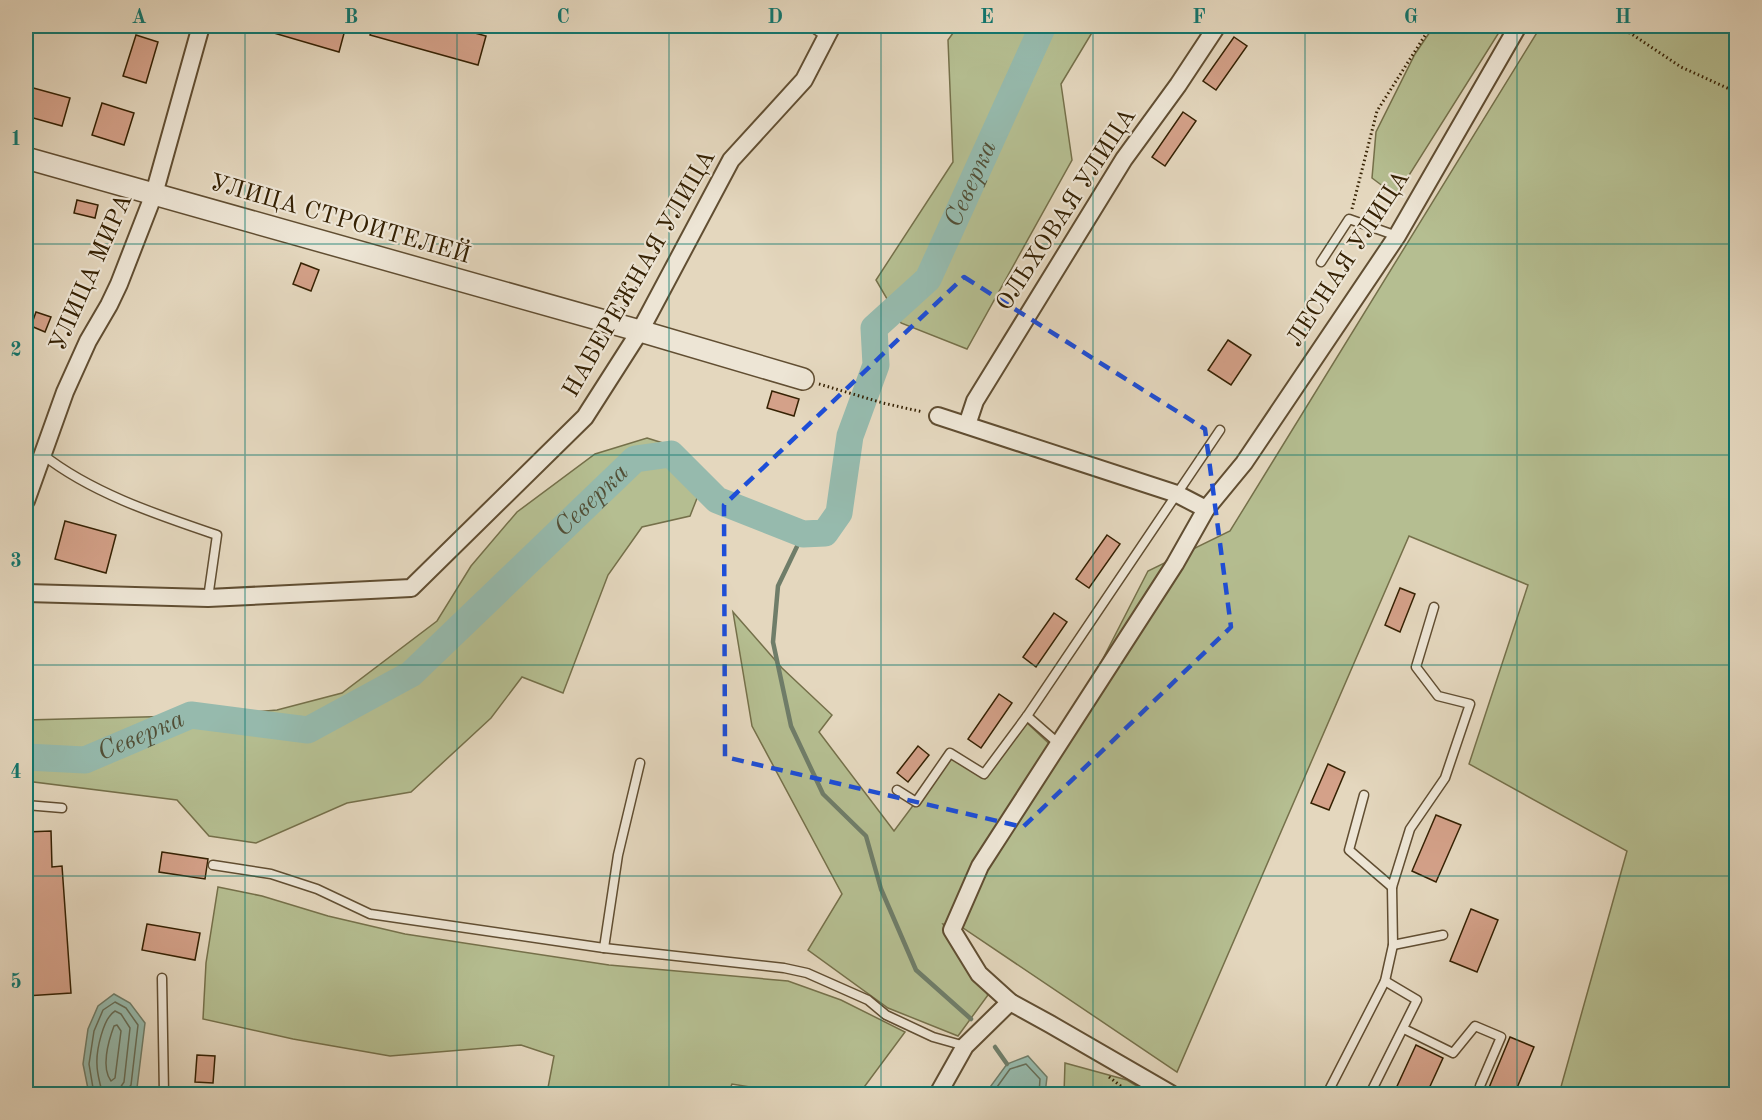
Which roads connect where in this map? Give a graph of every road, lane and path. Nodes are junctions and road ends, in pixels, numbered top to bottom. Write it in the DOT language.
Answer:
graph roads {
  1 [pos="201,26"];
  2 [pos="810,26"];
  3 [pos="1217,26"];
  4 [pos="1431,26"];
  5 [pos="1518,26"];
  6 [pos="1612,26"];
  7 [pos="830,31"];
  8 [pos="1737,92"];
  9 [pos="26,158"];
  10 [pos="154,194"];
  11 [pos="1349,219"];
  12 [pos="1396,236"];
  13 [pos="1322,262"];
  14 [pos="640,331"];
  15 [pos="803,379"];
  16 [pos="938,416"];
  17 [pos="966,425"];
  18 [pos="1220,430"];
  19 [pos="42,454"];
  20 [pos="1178,494"];
  21 [pos="26,501"];
  22 [pos="1206,509"];
  23 [pos="26,593"];
  24 [pos="208,598"];
  25 [pos="1434,607"];
  26 [pos="1027,716"];
  27 [pos="1059,744"];
  28 [pos="640,763"];
  29 [pos="897,790"];
  30 [pos="1364,795"];
  31 [pos="26,805"];
  32 [pos="63,808"];
  33 [pos="213,866"];
  34 [pos="1392,887"];
  35 [pos="1443,935"];
  36 [pos="1393,945"];
  37 [pos="604,948"];
  38 [pos="162,978"];
  39 [pos="1385,981"];
  40 [pos="1010,1002"];
  41 [pos="1404,1029"];
  42 [pos="965,1046"];
  43 [pos="1480,1086"];
  44 [pos="164,1095"];
  45 [pos="938,1095"];
  46 [pos="1171,1095"];
  47 [pos="1327,1095"];
  48 [pos="1370,1095"];
  1 -- 10 [label="street, УЛИЦА МИРА"];
  2 -- 7 [label="lane"];
  3 -- 17 [label="street, ОЛЬХОВАЯ УЛИЦА"];
  4 -- 11 [label="path"];
  5 -- 12 [label="street, ЛЕСНАЯ УЛИЦА"];
  6 -- 8 [label="path"];
  7 -- 14 [label="street, НАБЕРЕЖНАЯ УЛИЦА"];
  9 -- 10 [label="street, УЛИЦА СТРОИТЕЛЕЙ"];
  10 -- 14 [label="street, УЛИЦА СТРОИТЕЛЕЙ"];
  10 -- 19 [label="street, УЛИЦА МИРА"];
  11 -- 12 [label="lane"];
  11 -- 13 [label="lane"];
  12 -- 22 [label="street, ЛЕСНАЯ УЛИЦА"];
  14 -- 15 [label="street, УЛИЦА СТРОИТЕЛЕЙ"];
  14 -- 24 [label="street, НАБЕРЕЖНАЯ УЛИЦА"];
  15 -- 16 [label="path"];
  16 -- 17 [label="street"];
  17 -- 20 [label="street"];
  18 -- 20 [label="lane"];
  19 -- 21 [label="street, УЛИЦА МИРА"];
  19 -- 24 [label="lane"];
  20 -- 22 [label="street"];
  20 -- 26 [label="lane"];
  22 -- 27 [label="street, ЛЕСНАЯ УЛИЦА"];
  23 -- 24 [label="street, НАБЕРЕЖНАЯ УЛИЦА"];
  25 -- 34 [label="lane"];
  26 -- 27 [label="lane"];
  26 -- 29 [label="lane"];
  27 -- 40 [label="street, ЛЕСНАЯ УЛИЦА"];
  28 -- 37 [label="lane"];
  30 -- 34 [label="lane"];
  31 -- 32 [label="lane"];
  33 -- 37 [label="lane"];
  34 -- 36 [label="lane"];
  35 -- 36 [label="lane"];
  36 -- 39 [label="lane"];
  37 -- 42 [label="lane"];
  38 -- 44 [label="lane"];
  39 -- 41 [label="lane"];
  39 -- 47 [label="lane"];
  40 -- 42 [label="street"];
  40 -- 46 [label="street"];
  41 -- 43 [label="lane"];
  41 -- 48 [label="lane"];
  42 -- 45 [label="street"];
}
